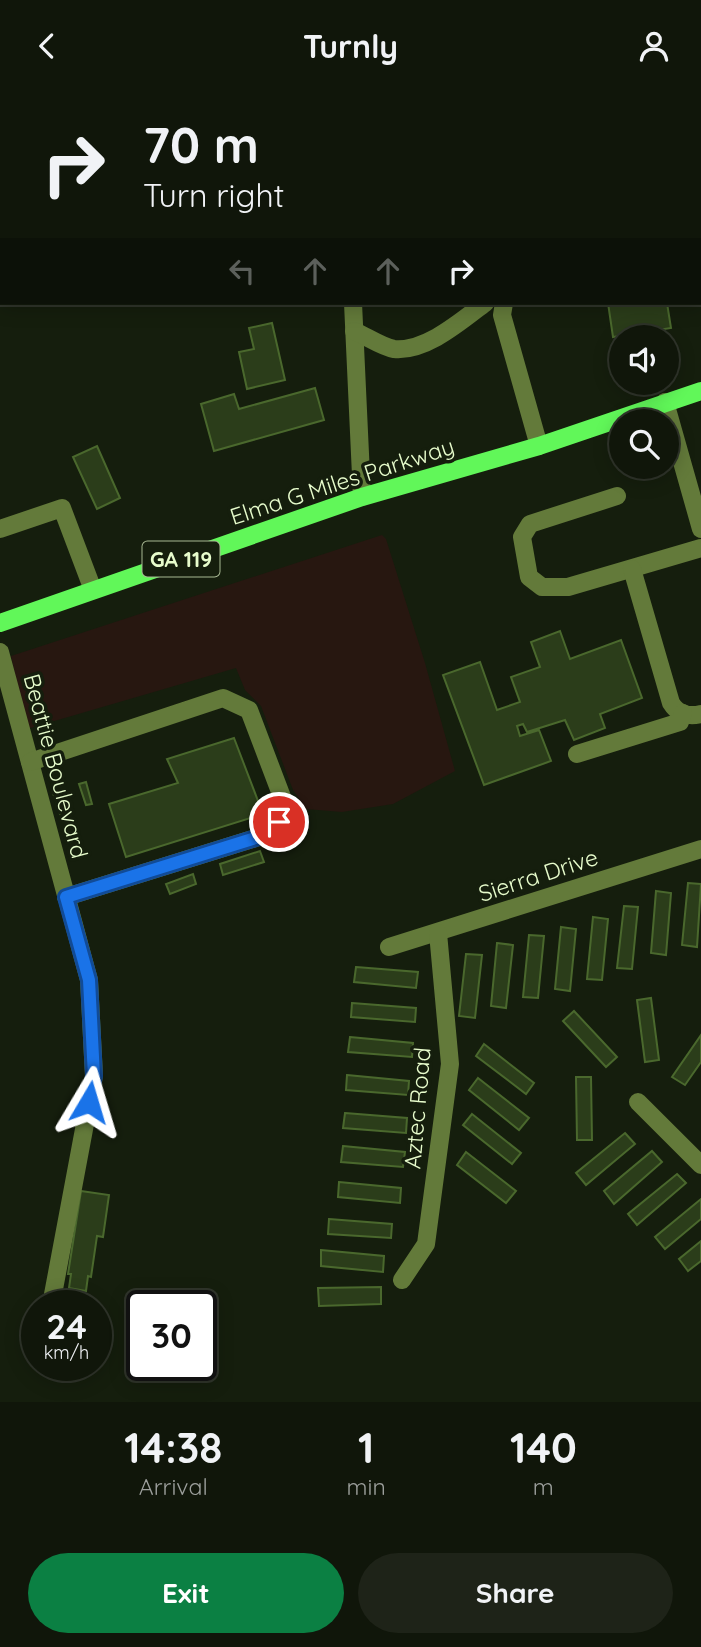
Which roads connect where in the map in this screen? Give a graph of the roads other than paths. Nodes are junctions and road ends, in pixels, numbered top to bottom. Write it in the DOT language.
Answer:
graph roads {
  1 [pos="352,305"];
  2 [pos="482,305"];
  3 [pos="504,305"];
  4 [pos="354,331"];
  5 [pos="701,391"];
  6 [pos="665,402"];
  7 [pos="540,446"];
  8 [pos="617,495"];
  9 [pos="362,497"];
  10 [pos="0,529"];
  11 [pos="701,529"];
  12 [pos="701,548"];
  13 [pos="632,569"];
  14 [pos="93,590"];
  15 [pos="0,623"];
  16 [pos="0,652"];
  17 [pos="7,703"];
  18 [pos="692,713"];
  19 [pos="576,754"];
  20 [pos="30,762"];
  21 [pos="701,849"];
  22 [pos="66,897"];
  23 [pos="438,933"];
  24 [pos="389,947"];
  25 [pos="638,1102"];
  26 [pos="701,1165"];
  27 [pos="402,1280"];
  28 [pos="54,1290"];
  1 -- 4 [label="street"];
  2 -- 4 [label="street"];
  3 -- 7 [label="street"];
  4 -- 9 [label="street"];
  5 -- 6 [label="main road, Elma G Miles Parkway / GA 119"];
  6 -- 7 [label="main road, Elma G Miles Parkway / GA 119"];
  6 -- 11 [label="street"];
  7 -- 9 [label="main road, Elma G Miles Parkway / GA 119"];
  8 -- 13 [label="street"];
  9 -- 14 [label="main road, Elma G Miles Parkway / GA 119"];
  10 -- 14 [label="street"];
  12 -- 13 [label="street"];
  13 -- 18 [label="street"];
  14 -- 15 [label="main road, Elma G Miles Parkway / GA 119"];
  16 -- 17 [label="street, Beattie Boulevard"];
  17 -- 20 [label="street, Beattie Boulevard"];
  18 -- 19 [label="street"];
  20 -- 22 [label="street, Beattie Boulevard"];
  20 -- 22 [label="street"];
  21 -- 23 [label="street, Sierra Drive"];
  22 -- 28 [label="street, Beattie Boulevard"];
  23 -- 24 [label="street, Sierra Drive"];
  23 -- 27 [label="street, Aztec Road"];
  25 -- 26 [label="street"];
}
